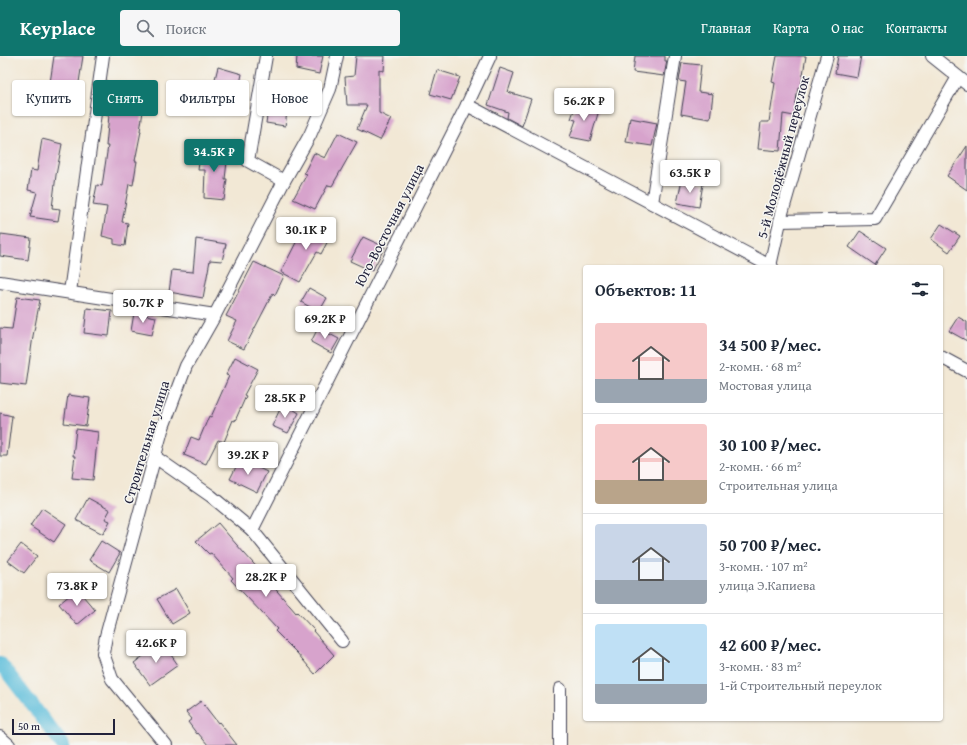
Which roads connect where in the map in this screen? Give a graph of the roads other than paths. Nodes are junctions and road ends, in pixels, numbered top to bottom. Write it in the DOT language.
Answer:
graph roads {
  1 [pos="103,56"];
  2 [pos="266,56"];
  3 [pos="337,56"];
  4 [pos="490,56"];
  5 [pos="675,56"];
  6 [pos="827,56"];
  7 [pos="932,56"];
  8 [pos="963,81"];
  9 [pos="467,104"];
  10 [pos="284,182"];
  11 [pos="652,203"];
  12 [pos="780,222"];
  13 [pos="769,265"];
  14 [pos="771,265"];
  15 [pos="0,282"];
  16 [pos="70,292"];
  17 [pos="215,315"];
  18 [pos="943,358"];
  19 [pos="967,371"];
  20 [pos="155,457"];
  21 [pos="252,530"];
  22 [pos="342,641"];
  23 [pos="560,689"];
  24 [pos="0,737"];
  25 [pos="9,745"];
  26 [pos="166,745"];
  27 [pos="560,745"];
  1 -- 16 [label="street"];
  2 -- 10 [label="street"];
  3 -- 10 [label="street, Строительная улица"];
  4 -- 9 [label="street, Юго-Восточная улица"];
  5 -- 11 [label="street"];
  6 -- 12 [label="street, 5-й Молодёжный переулок"];
  7 -- 8 [label="street"];
  8 -- 12 [label="street"];
  9 -- 11 [label="street"];
  9 -- 21 [label="street, Юго-Восточная улица"];
  10 -- 17 [label="street, Строительная улица"];
  11 -- 13 [label="street"];
  12 -- 14 [label="street, 5-й Молодёжный переулок"];
  15 -- 16 [label="street"];
  16 -- 17 [label="street"];
  17 -- 20 [label="street, Строительная улица"];
  18 -- 19 [label="street"];
  20 -- 21 [label="street"];
  20 -- 26 [label="street, Строительная улица"];
  21 -- 22 [label="street"];
  23 -- 27 [label="street"];
  24 -- 25 [label="street"];
}
